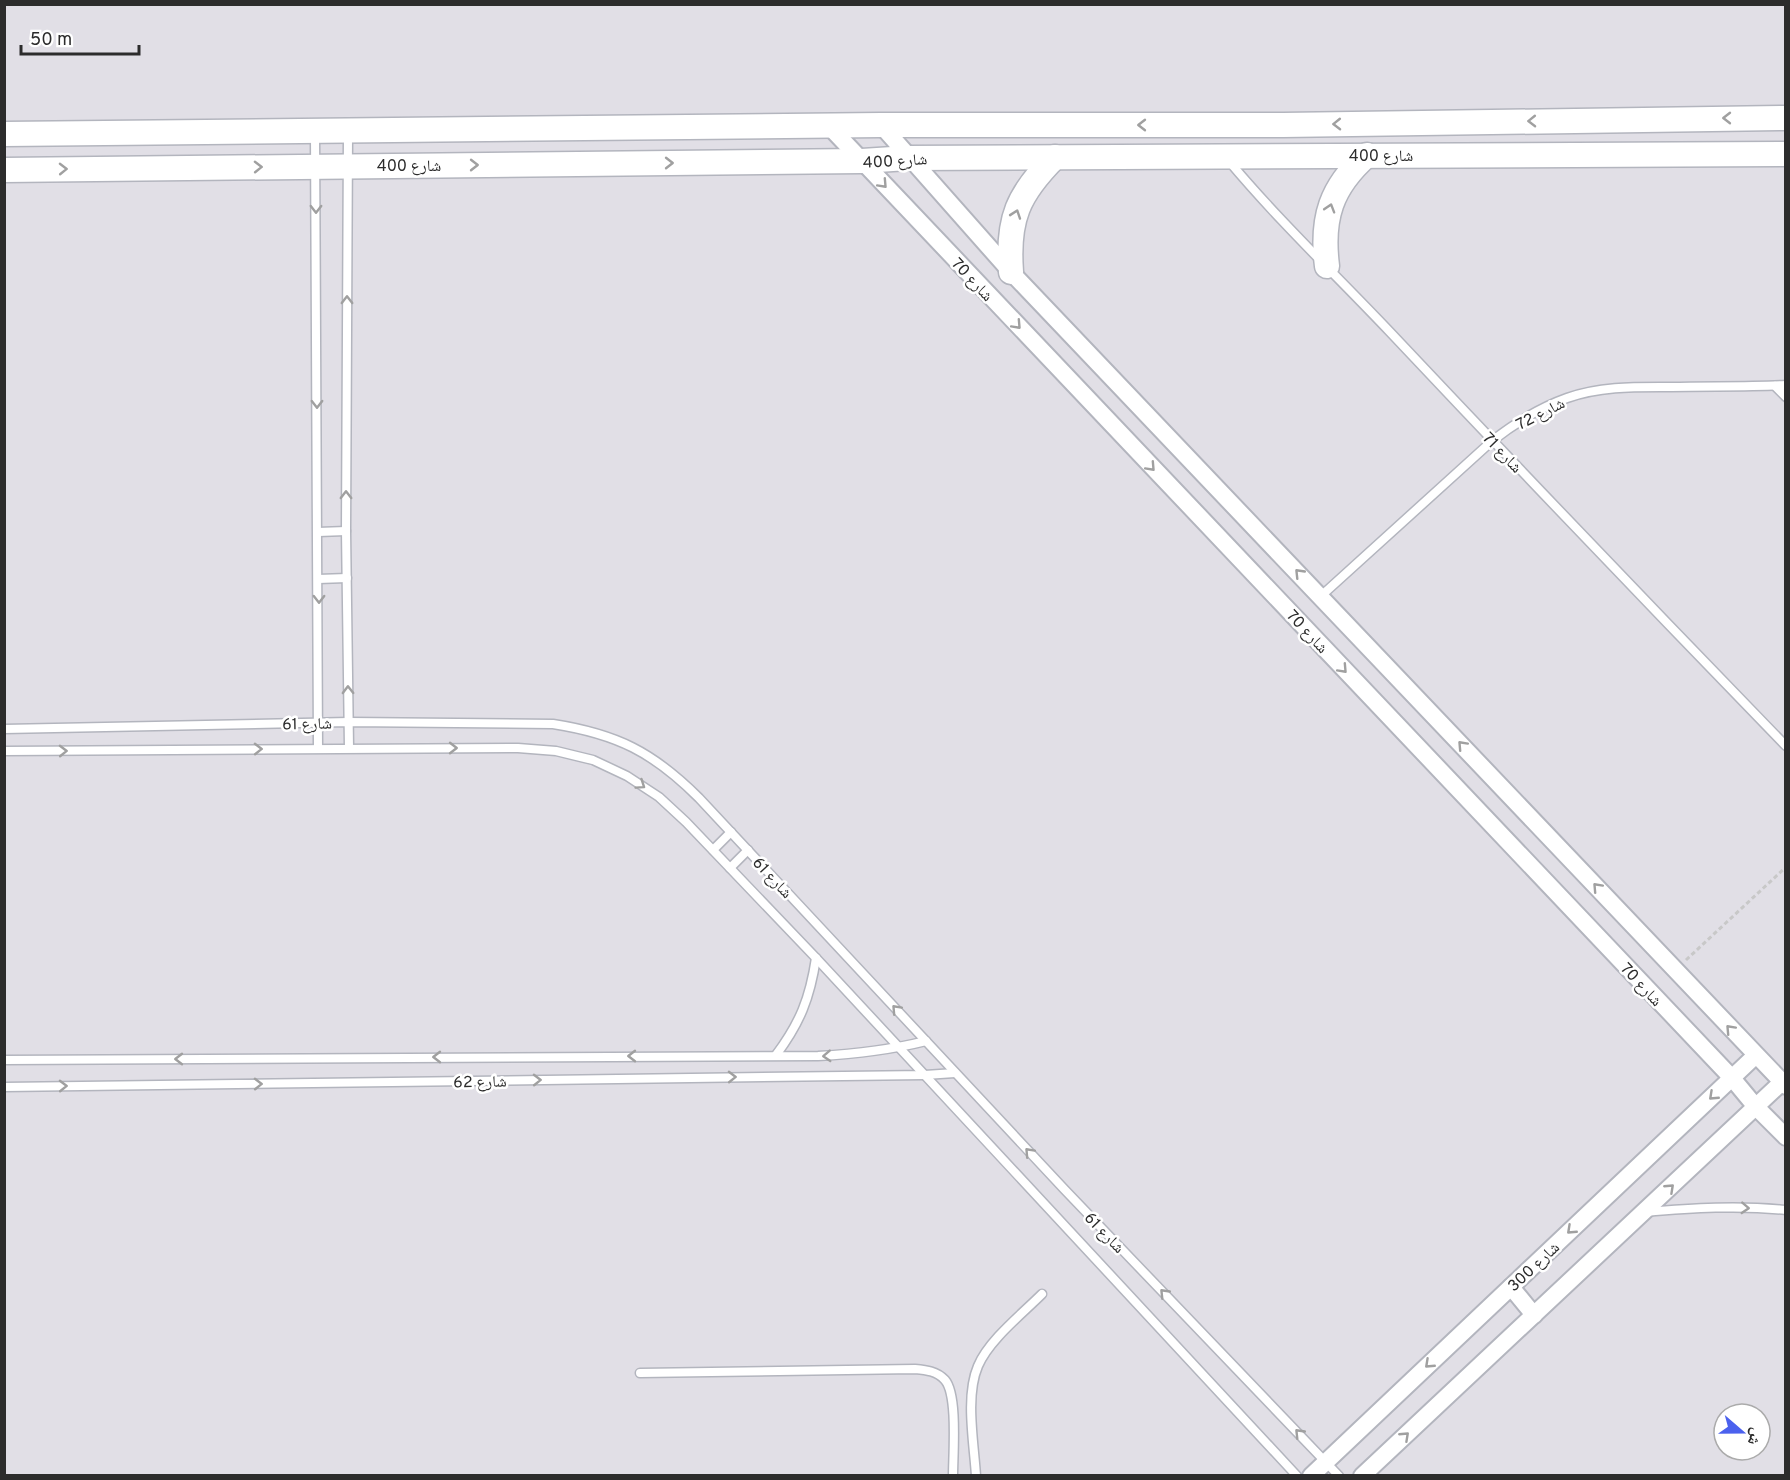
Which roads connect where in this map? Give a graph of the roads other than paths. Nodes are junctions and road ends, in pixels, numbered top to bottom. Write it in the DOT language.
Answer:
graph roads {
  1 [pos="1785,118"];
  2 [pos="881,125"];
  3 [pos="829,126"];
  4 [pos="348,129"];
  5 [pos="315,130"];
  6 [pos="4,134"];
  7 [pos="1367,154"];
  8 [pos="1785,154"];
  9 [pos="1224,155"];
  10 [pos="1055,157"];
  11 [pos="908,158"];
  12 [pos="862,161"];
  13 [pos="315,166"];
  14 [pos="348,166"];
  15 [pos="4,170"];
  16 [pos="1327,266"];
  17 [pos="1011,272"];
  18 [pos="1775,386"];
  19 [pos="1785,386"];
  20 [pos="1785,397"];
  21 [pos="1492,441"];
  22 [pos="346,531"];
  23 [pos="318,532"];
  24 [pos="347,578"];
  25 [pos="318,579"];
  26 [pos="1321,596"];
  27 [pos="349,722"];
  28 [pos="319,723"];
  29 [pos="4,729"];
  30 [pos="1785,746"];
  31 [pos="318,748"];
  32 [pos="349,748"];
  33 [pos="4,751"];
  34 [pos="731,832"];
  35 [pos="713,850"];
  36 [pos="748,850"];
  37 [pos="730,868"];
  38 [pos="816,958"];
  39 [pos="926,1041"];
  40 [pos="900,1048"];
  41 [pos="776,1055"];
  42 [pos="1755,1056"];
  43 [pos="4,1060"];
  44 [pos="955,1072"];
  45 [pos="925,1075"];
  46 [pos="1732,1078"];
  47 [pos="1784,1084"];
  48 [pos="4,1087"];
  49 [pos="1756,1107"];
  50 [pos="1785,1137"];
  51 [pos="1785,1210"];
  52 [pos="1645,1212"];
  53 [pos="1511,1287"];
  54 [pos="1042,1294"];
  55 [pos="1534,1315"];
  56 [pos="640,1373"];
  57 [pos="1326,1462"];
  58 [pos="953,1476"];
  59 [pos="976,1476"];
  60 [pos="1297,1476"];
  61 [pos="1311,1476"];
  62 [pos="1339,1476"];
  63 [pos="1362,1476"];
  1 -- 2 [label="street, شارع 400, one-way"];
  2 -- 3 [label="street, شارع 400"];
  2 -- 11 [label="street, شارع 70"];
  3 -- 4 [label="street, شارع 400"];
  3 -- 12 [label="street, شارع 70"];
  4 -- 5 [label="street, شارع 400"];
  4 -- 14 [label="lane"];
  5 -- 6 [label="street, شارع 400"];
  5 -- 13 [label="lane"];
  7 -- 8 [label="street, شارع 400"];
  7 -- 9 [label="street, شارع 400"];
  16 -- 7 [label="street, one-way"];
  9 -- 10 [label="street, شارع 400"];
  9 -- 16 [label="lane, شارع 71"];
  10 -- 11 [label="street, شارع 400"];
  17 -- 10 [label="street, one-way"];
  11 -- 12 [label="street, شارع 400"];
  11 -- 17 [label="street, شارع 70"];
  14 -- 12 [label="street, شارع 400, one-way"];
  12 -- 46 [label="street, شارع 70, one-way"];
  13 -- 14 [label="street, شارع 400"];
  15 -- 13 [label="street, شارع 400, one-way"];
  13 -- 23 [label="lane, one-way"];
  22 -- 14 [label="lane, one-way"];
  16 -- 21 [label="lane, شارع 71"];
  26 -- 17 [label="street, شارع 70, one-way"];
  18 -- 19 [label="lane, شارع 72"];
  18 -- 20 [label="lane"];
  18 -- 21 [label="lane, شارع 72"];
  21 -- 26 [label="lane, شارع 72"];
  21 -- 30 [label="lane, شارع 71"];
  22 -- 23 [label="lane"];
  22 -- 24 [label="lane"];
  23 -- 25 [label="lane"];
  24 -- 25 [label="lane"];
  27 -- 24 [label="lane, one-way"];
  25 -- 28 [label="lane, one-way"];
  42 -- 26 [label="street, شارع 70, one-way"];
  27 -- 28 [label="lane, شارع 61"];
  27 -- 32 [label="lane"];
  27 -- 34 [label="lane, شارع 61"];
  28 -- 29 [label="lane, شارع 61"];
  28 -- 31 [label="lane"];
  31 -- 32 [label="lane, شارع 61"];
  33 -- 31 [label="lane, شارع 61, one-way"];
  32 -- 35 [label="lane, شارع 61, one-way"];
  34 -- 35 [label="lane"];
  34 -- 36 [label="lane, شارع 61"];
  35 -- 37 [label="lane, شارع 61"];
  36 -- 37 [label="lane"];
  39 -- 36 [label="lane, شارع 61, one-way"];
  37 -- 38 [label="lane, شارع 61"];
  38 -- 40 [label="lane, شارع 61"];
  38 -- 41 [label="lane"];
  39 -- 40 [label="lane, شارع 62"];
  39 -- 44 [label="lane, شارع 61"];
  40 -- 41 [label="lane, شارع 62, one-way"];
  40 -- 45 [label="lane, شارع 61"];
  41 -- 43 [label="lane, شارع 62, one-way"];
  42 -- 46 [label="street, شارع 300"];
  42 -- 47 [label="street, شارع 70"];
  44 -- 45 [label="lane, شارع 62"];
  57 -- 44 [label="lane, شارع 61, one-way"];
  48 -- 45 [label="lane, شارع 62, one-way"];
  45 -- 60 [label="lane, شارع 61"];
  46 -- 49 [label="street, شارع 70"];
  46 -- 53 [label="street, شارع 300, one-way"];
  47 -- 49 [label="street"];
  49 -- 50 [label="street, شارع 70"];
  52 -- 49 [label="street, one-way"];
  52 -- 51 [label="lane, one-way"];
  52 -- 55 [label="street"];
  53 -- 55 [label="street"];
  53 -- 57 [label="street, شارع 300, one-way"];
  54 -- 59 [label="lane"];
  63 -- 55 [label="street, one-way"];
  56 -- 58 [label="lane"];
  57 -- 61 [label="street, شارع 300"];
  57 -- 62 [label="lane, شارع 61"];
}
